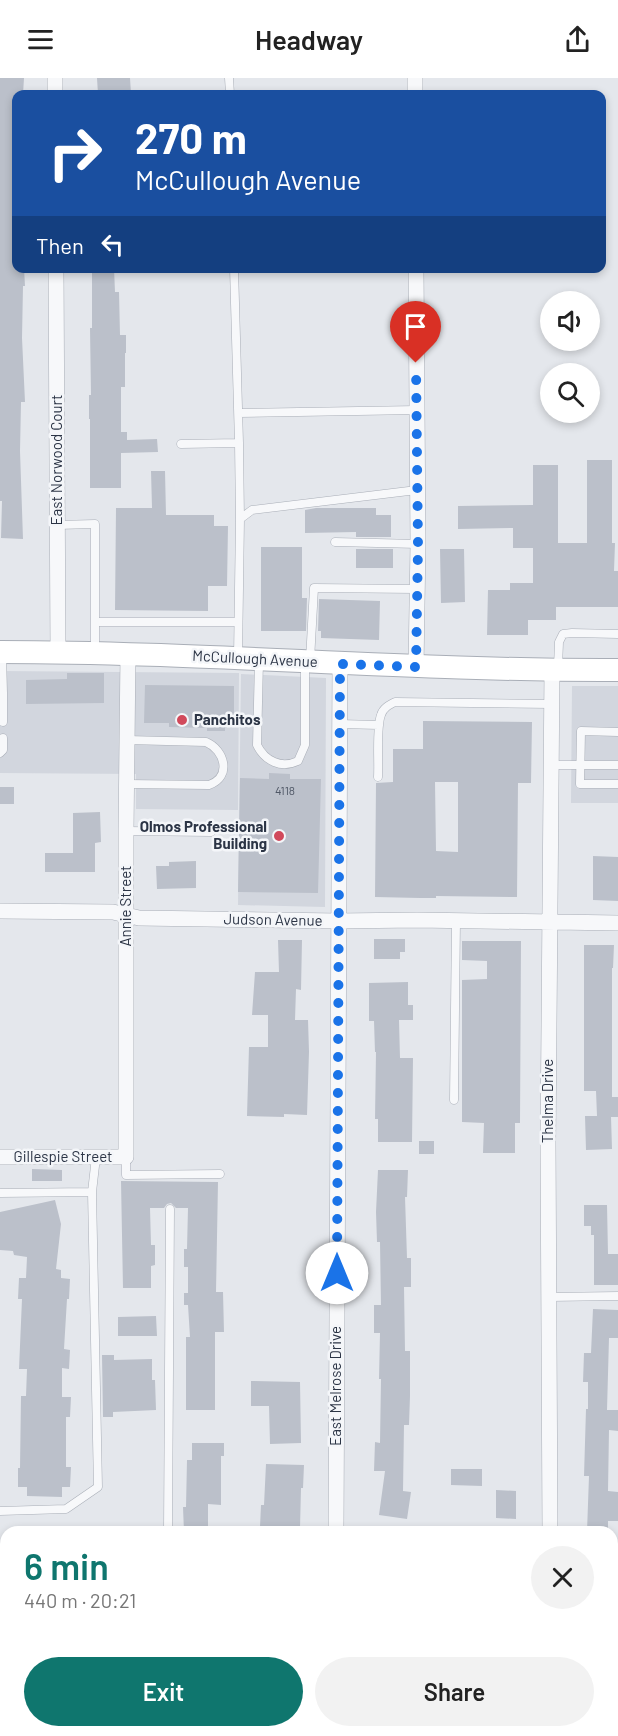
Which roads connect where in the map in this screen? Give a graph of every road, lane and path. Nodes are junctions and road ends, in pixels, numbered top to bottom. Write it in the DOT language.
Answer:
graph roads {
  1 [pos="56,273"];
  2 [pos="234,273"];
  3 [pos="416,273"];
  4 [pos="417,410"];
  5 [pos="238,413"];
  6 [pos="239,443"];
  7 [pos="181,444"];
  8 [pos="417,490"];
  9 [pos="240,519"];
  10 [pos="57,525"];
  11 [pos="335,542"];
  12 [pos="418,544"];
  13 [pos="416,589"];
  14 [pos="95,622"];
  15 [pos="238,622"];
  16 [pos="618,634"];
  17 [pos="1,652"];
  18 [pos="58,652"];
  19 [pos="94,653"];
  20 [pos="128,654"];
  21 [pos="248,659"];
  22 [pos="308,661"];
  23 [pos="340,664"];
  24 [pos="416,667"];
  25 [pos="555,670"];
  26 [pos="618,670"];
  27 [pos="1,693"];
  28 [pos="551,704"];
  29 [pos="3,722"];
  30 [pos="339,724"];
  31 [pos="379,724"];
  32 [pos="618,732"];
  33 [pos="3,738"];
  34 [pos="127,740"];
  35 [pos="0,753"];
  36 [pos="551,765"];
  37 [pos="580,765"];
  38 [pos="618,765"];
  39 [pos="378,777"];
  40 [pos="127,784"];
  41 [pos="618,784"];
  42 [pos="126,831"];
  43 [pos="211,832"];
  44 [pos="0,911"];
  45 [pos="126,915"];
  46 [pos="456,920"];
  47 [pos="339,921"];
  48 [pos="549,922"];
  49 [pos="618,924"];
  50 [pos="454,1100"];
  51 [pos="0,1157"];
  52 [pos="96,1157"];
  53 [pos="126,1157"];
  54 [pos="220,1174"];
  55 [pos="0,1192"];
  56 [pos="92,1192"];
  57 [pos="170,1209"];
  58 [pos="618,1296"];
  59 [pos="549,1297"];
  60 [pos="0,1510"];
  61 [pos="168,1526"];
  62 [pos="336,1526"];
  63 [pos="550,1526"];
  1 -- 10 [label="street, East Norwood Court"];
  2 -- 5 [label="lane"];
  3 -- 4 [label="street"];
  4 -- 5 [label="lane"];
  4 -- 8 [label="street"];
  5 -- 6 [label="lane"];
  6 -- 7 [label="lane"];
  6 -- 9 [label="lane"];
  8 -- 9 [label="lane"];
  8 -- 12 [label="street"];
  9 -- 15 [label="lane"];
  10 -- 14 [label="lane"];
  10 -- 18 [label="street, East Norwood Court"];
  11 -- 12 [label="lane"];
  12 -- 13 [label="street"];
  13 -- 22 [label="lane"];
  13 -- 24 [label="street"];
  14 -- 15 [label="lane"];
  14 -- 19 [label="lane"];
  15 -- 21 [label="lane"];
  16 -- 25 [label="lane"];
  17 -- 18 [label="main road, McCullough Avenue"];
  17 -- 27 [label="lane"];
  18 -- 19 [label="main road, McCullough Avenue"];
  19 -- 20 [label="main road, McCullough Avenue"];
  20 -- 21 [label="main road, McCullough Avenue"];
  20 -- 34 [label="street, Annie Street"];
  21 -- 22 [label="main road, McCullough Avenue"];
  21 -- 22 [label="lane"];
  22 -- 23 [label="main road, McCullough Avenue"];
  23 -- 24 [label="main road, McCullough Avenue"];
  23 -- 30 [label="street, East Melrose Drive"];
  24 -- 25 [label="main road, McCullough Avenue"];
  25 -- 26 [label="main road, McCullough Avenue"];
  25 -- 28 [label="street, Thelma Drive"];
  27 -- 29 [label="lane"];
  28 -- 31 [label="lane"];
  28 -- 36 [label="street, Thelma Drive"];
  30 -- 31 [label="lane"];
  30 -- 47 [label="street, East Melrose Drive"];
  31 -- 39 [label="lane"];
  32 -- 37 [label="lane"];
  33 -- 35 [label="lane"];
  34 -- 40 [label="street, Annie Street"];
  34 -- 40 [label="lane"];
  36 -- 37 [label="lane"];
  36 -- 48 [label="street, Thelma Drive"];
  37 -- 38 [label="lane"];
  37 -- 41 [label="lane"];
  40 -- 42 [label="street, Annie Street"];
  42 -- 43 [label="lane"];
  42 -- 45 [label="street, Annie Street"];
  44 -- 45 [label="street, Judson Avenue"];
  45 -- 47 [label="street, Judson Avenue"];
  45 -- 53 [label="street, Annie Street"];
  46 -- 47 [label="street, Judson Avenue"];
  46 -- 48 [label="street, Judson Avenue"];
  46 -- 50 [label="lane"];
  47 -- 62 [label="street, East Melrose Drive"];
  48 -- 49 [label="street, Judson Avenue"];
  48 -- 59 [label="street, Thelma Drive"];
  51 -- 52 [label="street, Gillespie Street"];
  52 -- 53 [label="street, Gillespie Street"];
  52 -- 56 [label="lane"];
  53 -- 54 [label="lane"];
  55 -- 56 [label="lane"];
  56 -- 60 [label="lane"];
  57 -- 61 [label="lane"];
  58 -- 59 [label="lane"];
  59 -- 63 [label="street, Thelma Drive"];
}
